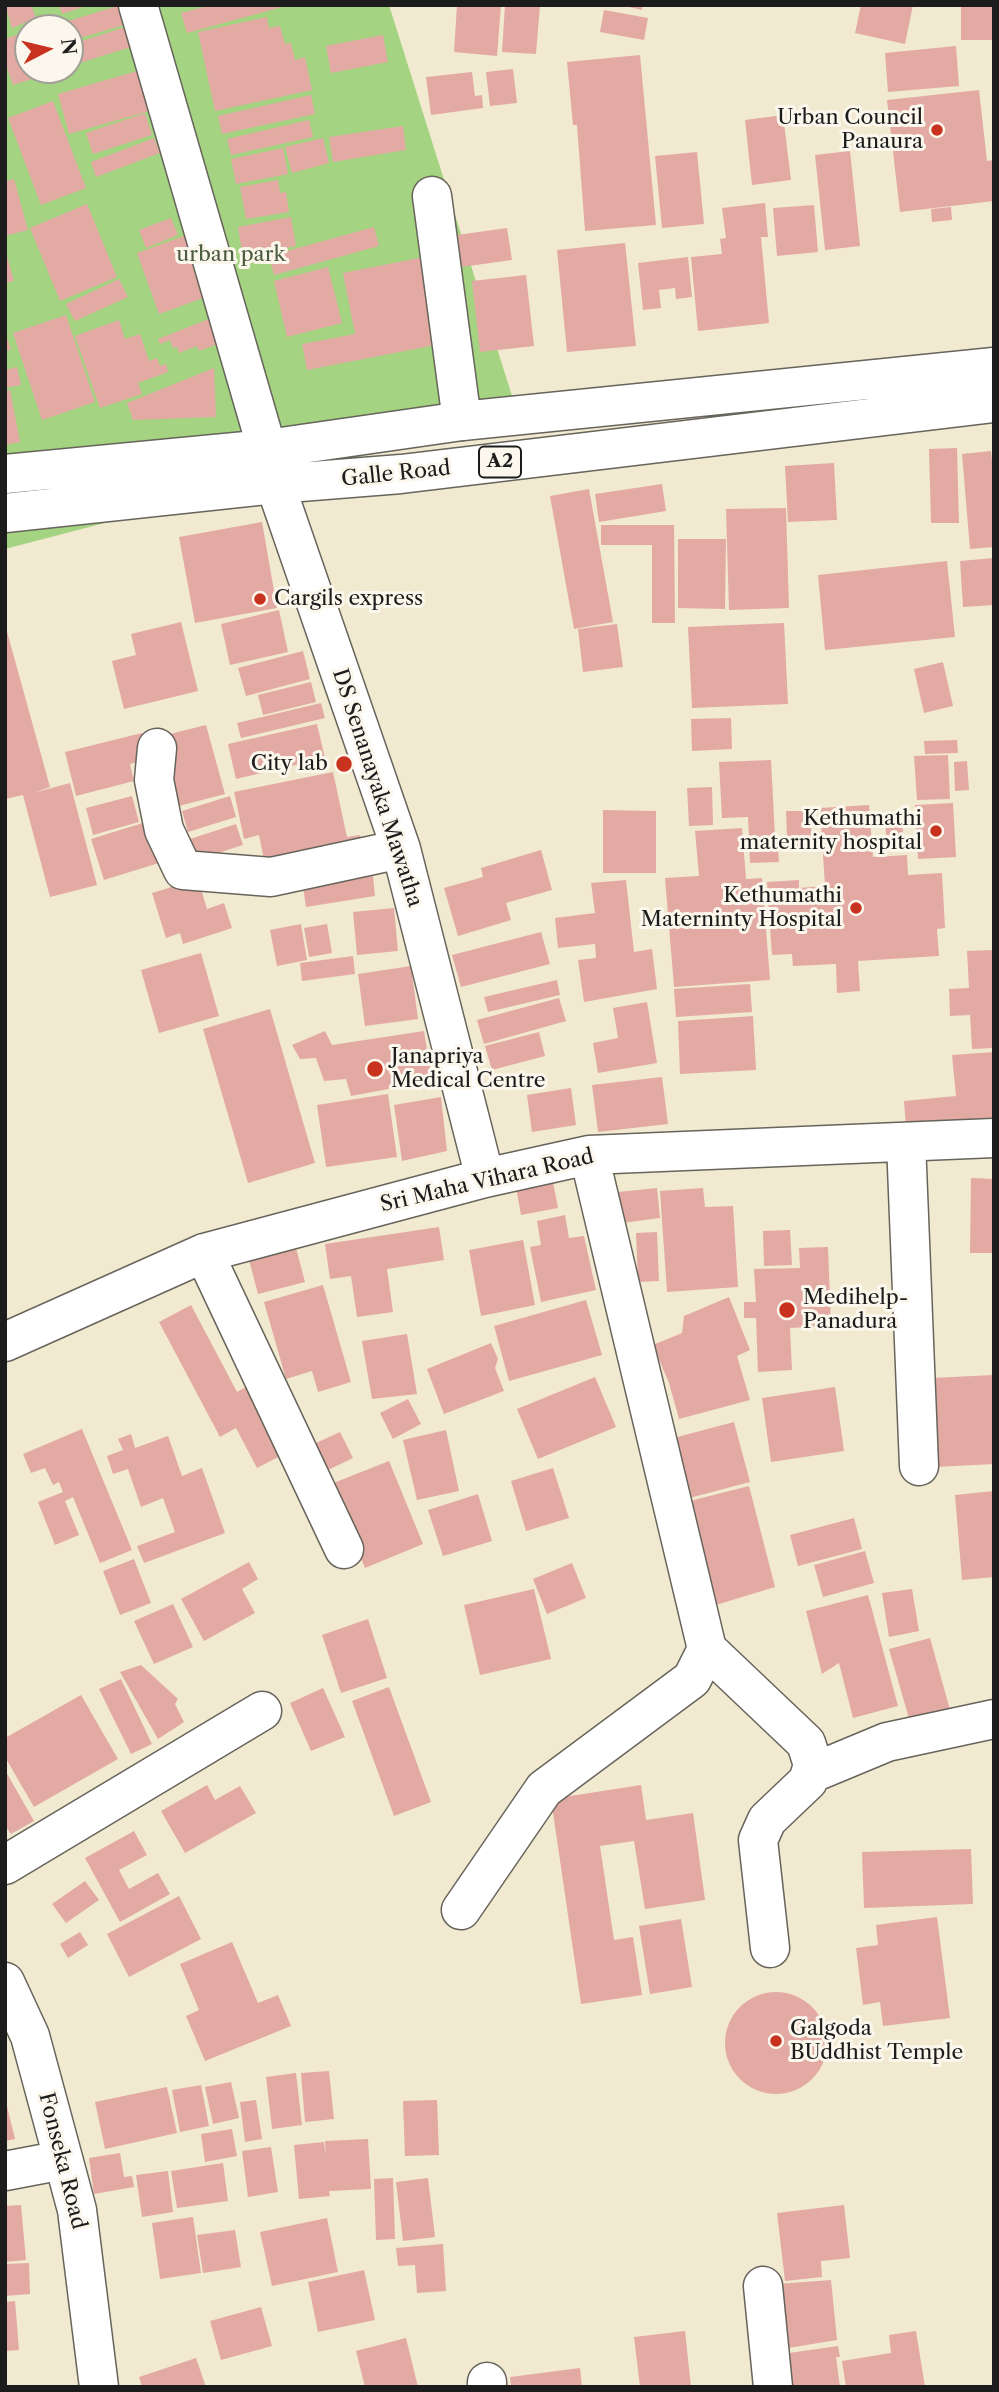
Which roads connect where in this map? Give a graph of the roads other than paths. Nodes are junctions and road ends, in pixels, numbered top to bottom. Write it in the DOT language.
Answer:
graph roads {
  1 [pos="138,5"];
  2 [pos="432,196"];
  3 [pos="994,367"];
  4 [pos="994,403"];
  5 [pos="462,421"];
  6 [pos="271,467"];
  7 [pos="5,474"];
  8 [pos="5,513"];
  9 [pos="157,748"];
  10 [pos="401,849"];
  11 [pos="994,1138"];
  12 [pos="906,1142"];
  13 [pos="589,1155"];
  14 [pos="485,1178"];
  15 [pos="204,1252"];
  16 [pos="5,1342"];
  17 [pos="919,1466"];
  18 [pos="344,1549"];
  19 [pos="707,1649"];
  20 [pos="262,1711"];
  21 [pos="994,1719"];
  22 [pos="810,1774"];
  23 [pos="5,1865"];
  24 [pos="461,1910"];
  25 [pos="770,1948"];
  26 [pos="5,1982"];
  27 [pos="63,2160"];
  28 [pos="5,2171"];
  29 [pos="763,2286"];
  30 [pos="99,2387"];
  31 [pos="773,2387"];
  1 -- 6 [label="main road, DS Senanayaka Mawatha"];
  2 -- 5 [label="main road"];
  3 -- 5 [label="main road, Galle Road / A2"];
  4 -- 6 [label="main road, Galle Road / A2"];
  5 -- 6 [label="main road, Galle Road / A2"];
  6 -- 7 [label="main road, Galle Road / A2"];
  6 -- 8 [label="main road, Galle Road / A2"];
  6 -- 10 [label="main road, DS Senanayaka Mawatha"];
  9 -- 10 [label="main road"];
  10 -- 14 [label="main road, DS Senanayaka Mawatha"];
  11 -- 12 [label="main road, Sri Maha Vihara Road"];
  12 -- 13 [label="main road, Sri Maha Vihara Road"];
  12 -- 17 [label="main road"];
  13 -- 14 [label="main road, Sri Maha Vihara Road"];
  13 -- 19 [label="main road"];
  14 -- 15 [label="main road, Sri Maha Vihara Road"];
  15 -- 16 [label="main road, Sri Maha Vihara Road"];
  15 -- 18 [label="main road"];
  19 -- 22 [label="main road"];
  19 -- 24 [label="main road"];
  20 -- 23 [label="main road"];
  21 -- 22 [label="main road"];
  22 -- 25 [label="main road"];
  26 -- 27 [label="main road, Fonseka Road"];
  27 -- 28 [label="main road"];
  27 -- 30 [label="main road, Fonseka Road"];
  29 -- 31 [label="main road"];
}
